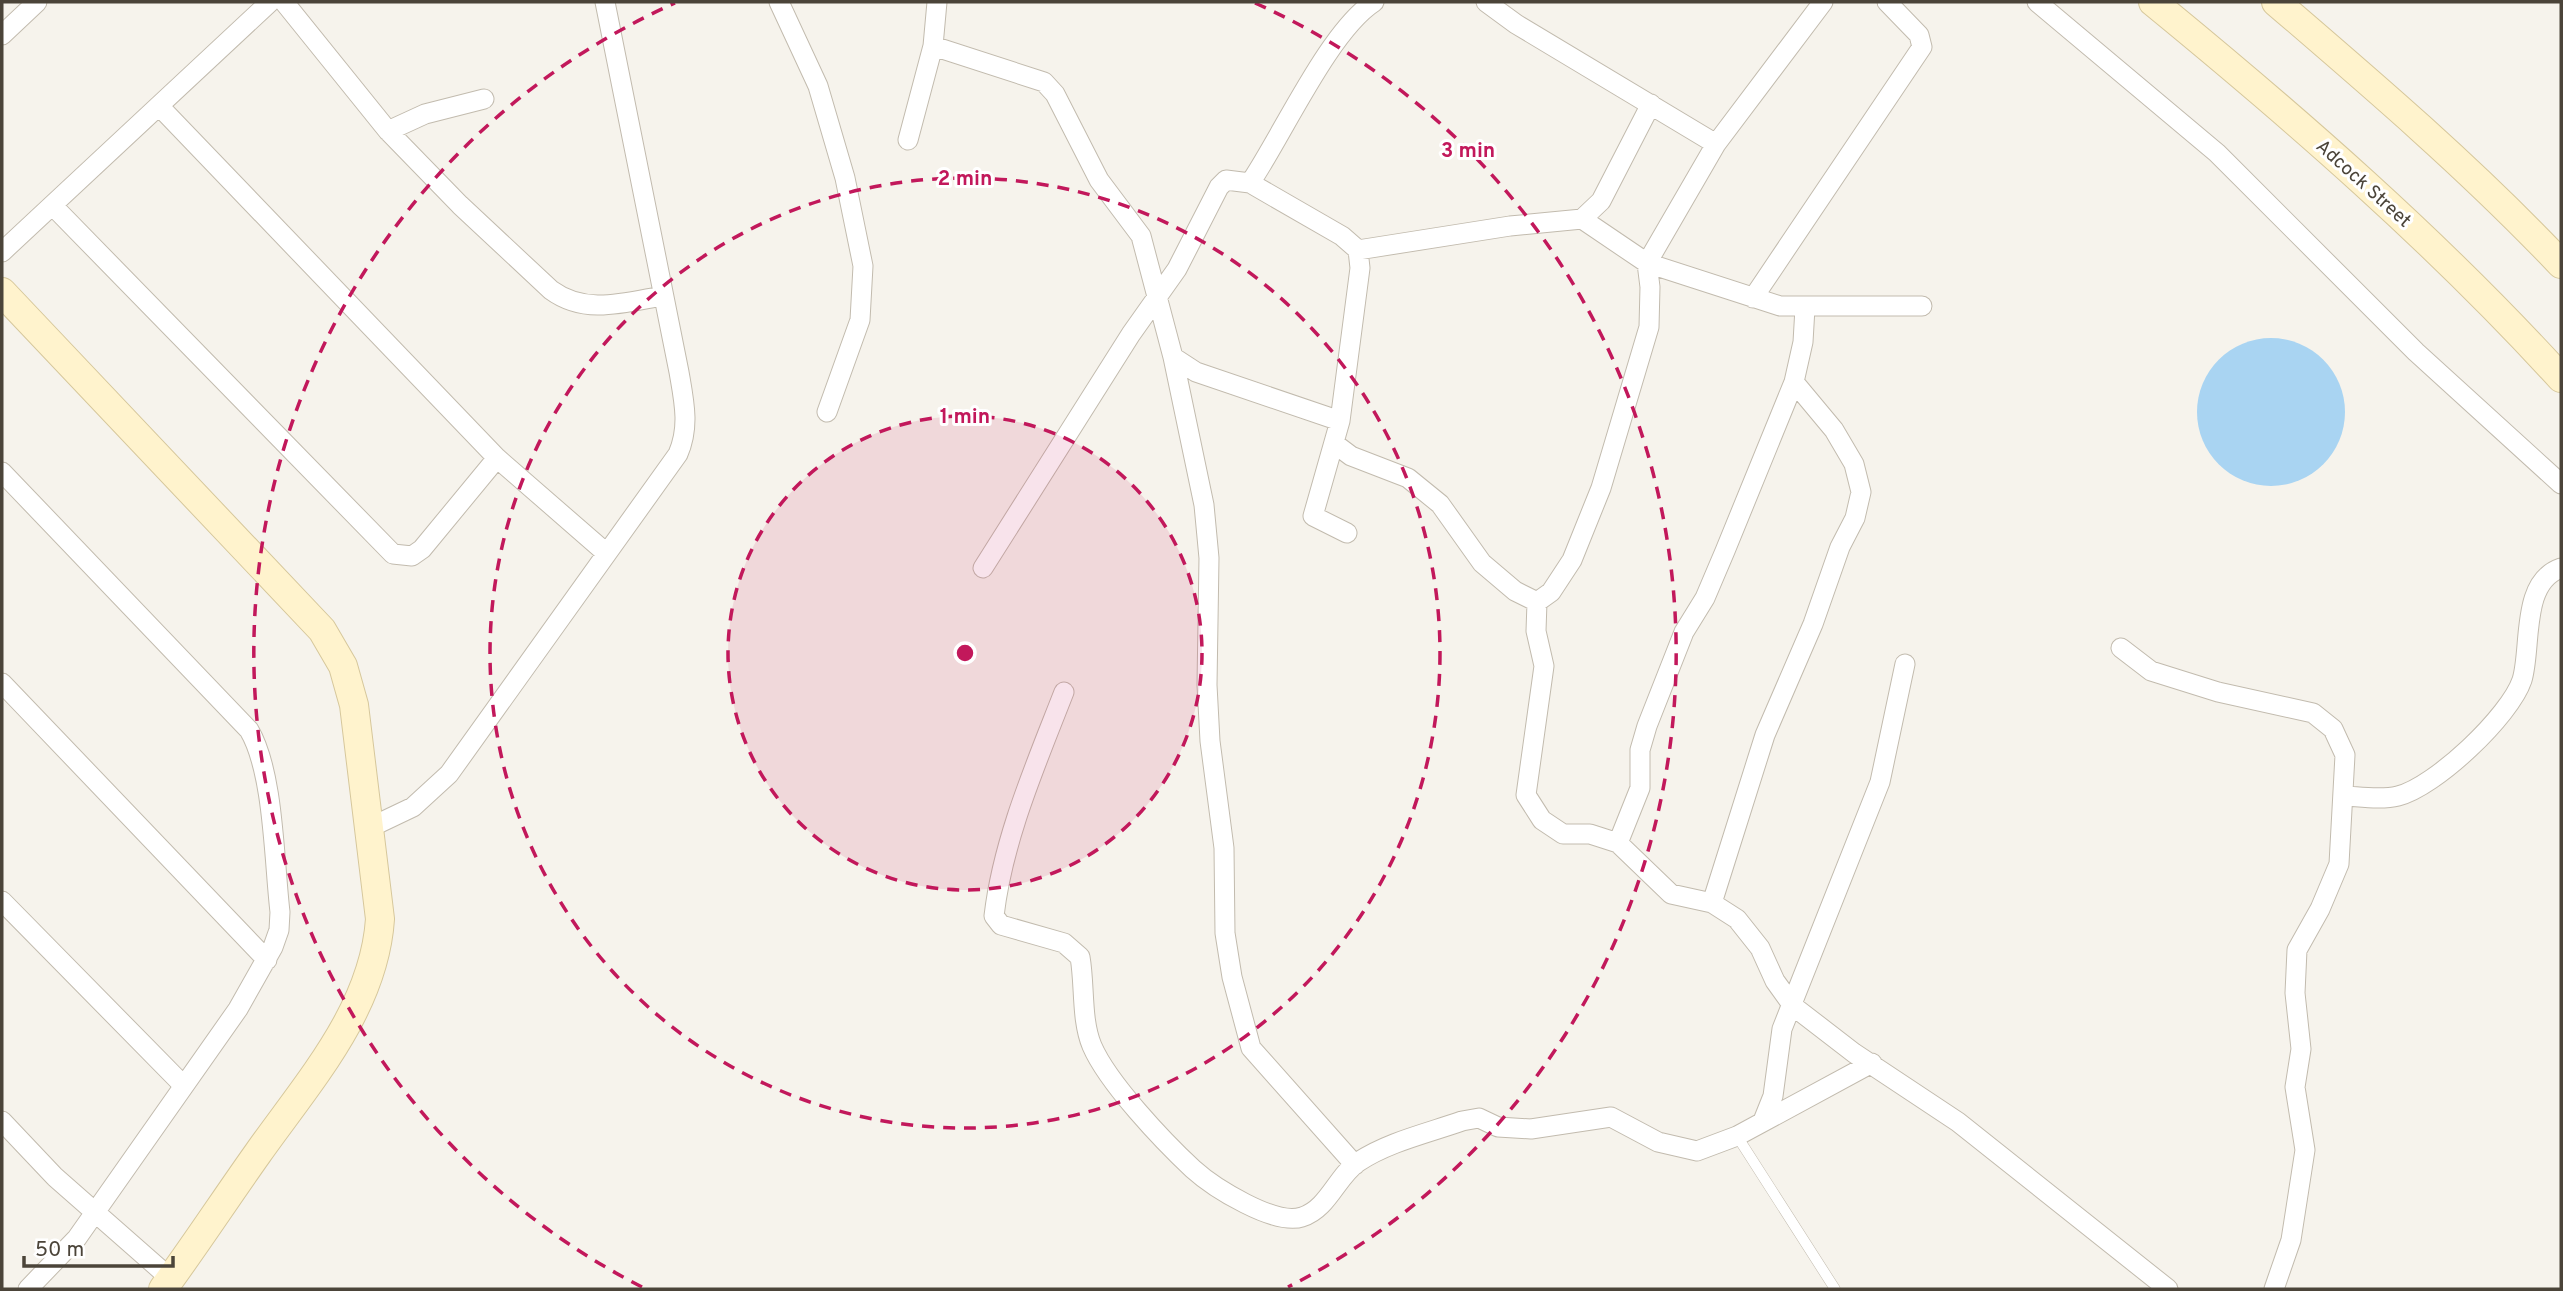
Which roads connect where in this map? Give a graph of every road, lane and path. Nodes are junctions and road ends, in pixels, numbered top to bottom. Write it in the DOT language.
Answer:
graph roads {
  1 [pos="37,2"];
  2 [pos="270,2"];
  3 [pos="284,2"];
  4 [pos="605,2"];
  5 [pos="779,2"];
  6 [pos="937,2"];
  7 [pos="1374,2"];
  8 [pos="1486,2"];
  9 [pos="1823,2"];
  10 [pos="1887,2"];
  11 [pos="2037,2"];
  12 [pos="2154,2"];
  13 [pos="2276,2"];
  14 [pos="2,35"];
  15 [pos="933,46"];
  16 [pos="484,99"];
  17 [pos="1651,104"];
  18 [pos="160,107"];
  19 [pos="388,131"];
  20 [pos="908,140"];
  21 [pos="1716,144"];
  22 [pos="1250,183"];
  23 [pos="53,206"];
  24 [pos="1582,219"];
  25 [pos="1358,250"];
  26 [pos="2,252"];
  27 [pos="1647,263"];
  28 [pos="2561,264"];
  29 [pos="2,292"];
  30 [pos="663,296"];
  31 [pos="1753,298"];
  32 [pos="1157,300"];
  33 [pos="1922,306"];
  34 [pos="1805,307"];
  35 [pos="1173,357"];
  36 [pos="2561,378"];
  37 [pos="1794,382"];
  38 [pos="827,412"];
  39 [pos="1340,421"];
  40 [pos="1335,444"];
  41 [pos="497,458"];
  42 [pos="2,472"];
  43 [pos="2561,484"];
  44 [pos="1347,533"];
  45 [pos="605,552"];
  46 [pos="983,568"];
  47 [pos="2561,568"];
  48 [pos="1536,602"];
  49 [pos="2122,648"];
  50 [pos="1905,664"];
  51 [pos="2,683"];
  52 [pos="1064,692"];
  53 [pos="2344,796"];
  54 [pos="369,828"];
  55 [pos="1618,843"];
  56 [pos="2,901"];
  57 [pos="1712,904"];
  58 [pos="267,960"];
  59 [pos="1793,1006"];
  60 [pos="1872,1063"];
  61 [pos="183,1085"];
  62 [pos="1763,1121"];
  63 [pos="2,1122"];
  64 [pos="1737,1136"];
  65 [pos="1355,1165"];
  66 [pos="95,1213"];
  67 [pos="167,1284"];
  68 [pos="28,1289"];
  69 [pos="1835,1289"];
  70 [pos="2168,1289"];
  71 [pos="2274,1289"];
  1 -- 14 [label="street"];
  2 -- 18 [label="street"];
  3 -- 19 [label="street"];
  4 -- 30 [label="street"];
  5 -- 38 [label="street"];
  6 -- 15 [label="street"];
  7 -- 22 [label="street"];
  8 -- 17 [label="street"];
  9 -- 21 [label="street"];
  10 -- 31 [label="street"];
  11 -- 43 [label="street"];
  12 -- 36 [label="street, Adcock Street"];
  13 -- 28 [label="street"];
  15 -- 20 [label="street"];
  15 -- 32 [label="street"];
  16 -- 19 [label="street"];
  17 -- 21 [label="street"];
  17 -- 24 [label="street"];
  18 -- 23 [label="street"];
  18 -- 41 [label="street"];
  19 -- 30 [label="street"];
  21 -- 27 [label="street"];
  22 -- 25 [label="street"];
  22 -- 32 [label="street"];
  23 -- 26 [label="street"];
  23 -- 41 [label="street"];
  24 -- 25 [label="street"];
  24 -- 27 [label="street"];
  25 -- 39 [label="street"];
  27 -- 31 [label="street"];
  27 -- 48 [label="street"];
  29 -- 54 [label="street"];
  30 -- 45 [label="street"];
  31 -- 34 [label="street"];
  32 -- 35 [label="street"];
  32 -- 46 [label="street"];
  33 -- 34 [label="street"];
  34 -- 37 [label="street"];
  35 -- 39 [label="street"];
  35 -- 65 [label="street"];
  37 -- 55 [label="street"];
  37 -- 57 [label="street"];
  39 -- 40 [label="street"];
  40 -- 44 [label="street"];
  40 -- 48 [label="street"];
  41 -- 45 [label="street"];
  42 -- 58 [label="street"];
  45 -- 54 [label="street"];
  47 -- 53 [label="street"];
  48 -- 55 [label="street"];
  49 -- 53 [label="street"];
  50 -- 59 [label="street"];
  51 -- 58 [label="street"];
  52 -- 65 [label="street"];
  53 -- 71 [label="street"];
  54 -- 67 [label="street"];
  55 -- 57 [label="street"];
  56 -- 61 [label="street"];
  57 -- 59 [label="street"];
  58 -- 61 [label="street"];
  59 -- 60 [label="street"];
  59 -- 62 [label="street"];
  60 -- 62 [label="street"];
  60 -- 70 [label="street"];
  61 -- 66 [label="street"];
  62 -- 64 [label="street"];
  63 -- 66 [label="street"];
  64 -- 65 [label="street"];
  64 -- 69 [label="lane"];
  66 -- 67 [label="street"];
  66 -- 68 [label="street"];
}
